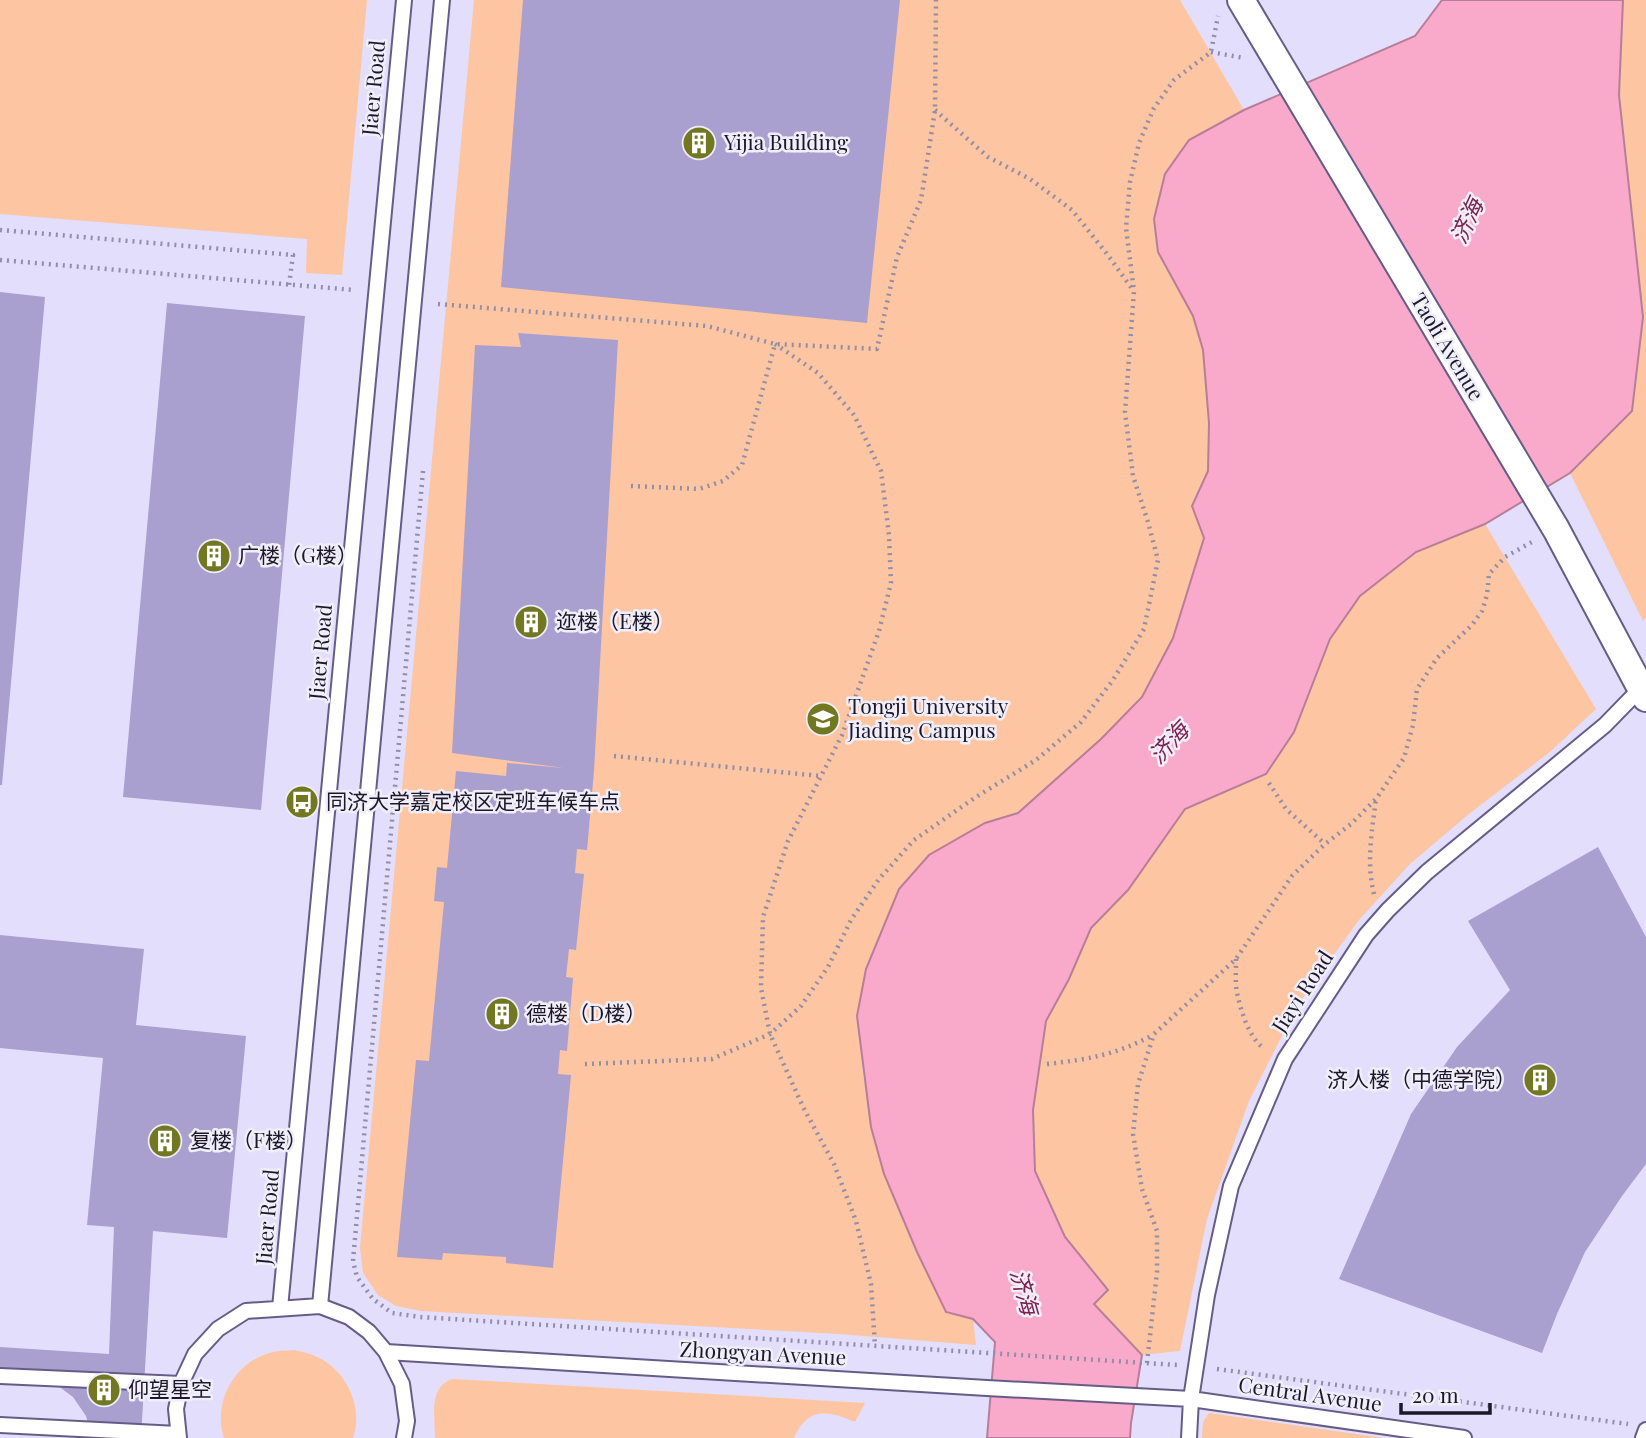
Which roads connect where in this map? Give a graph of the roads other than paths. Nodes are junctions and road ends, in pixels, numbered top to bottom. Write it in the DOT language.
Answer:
graph roads {
  1 [pos="404,0"];
  2 [pos="442,0"];
  3 [pos="1241,0"];
  4 [pos="1644,690"];
  5 [pos="320,1306"];
  6 [pos="281,1308"];
  7 [pos="386,1352"];
  8 [pos="0,1376"];
  9 [pos="181,1384"];
  10 [pos="1138,1396"];
  11 [pos="1191,1399"];
  12 [pos="0,1425"];
  13 [pos="1639,1427"];
  14 [pos="178,1436"];
  15 [pos="404,1438"];
  16 [pos="1189,1438"];
  17 [pos="1464,1438"];
  18 [pos="1643,1438"];
  1 -- 6 [label="lane, Jiaer Road"];
  2 -- 5 [label="lane"];
  3 -- 4 [label="street, Taoli Avenue"];
  4 -- 11 [label="lane, Jiayi Road"];
  5 -- 6 [label="lane"];
  5 -- 7 [label="lane"];
  6 -- 9 [label="lane"];
  7 -- 10 [label="lane, Zhongyan Avenue"];
  7 -- 15 [label="lane"];
  8 -- 9 [label="lane"];
  9 -- 14 [label="lane"];
  10 -- 11 [label="lane, Central Avenue"];
  11 -- 16 [label="lane, Jiayi Road"];
  11 -- 17 [label="lane, Central Avenue"];
  12 -- 14 [label="lane"];
  13 -- 18 [label="lane"];
}
